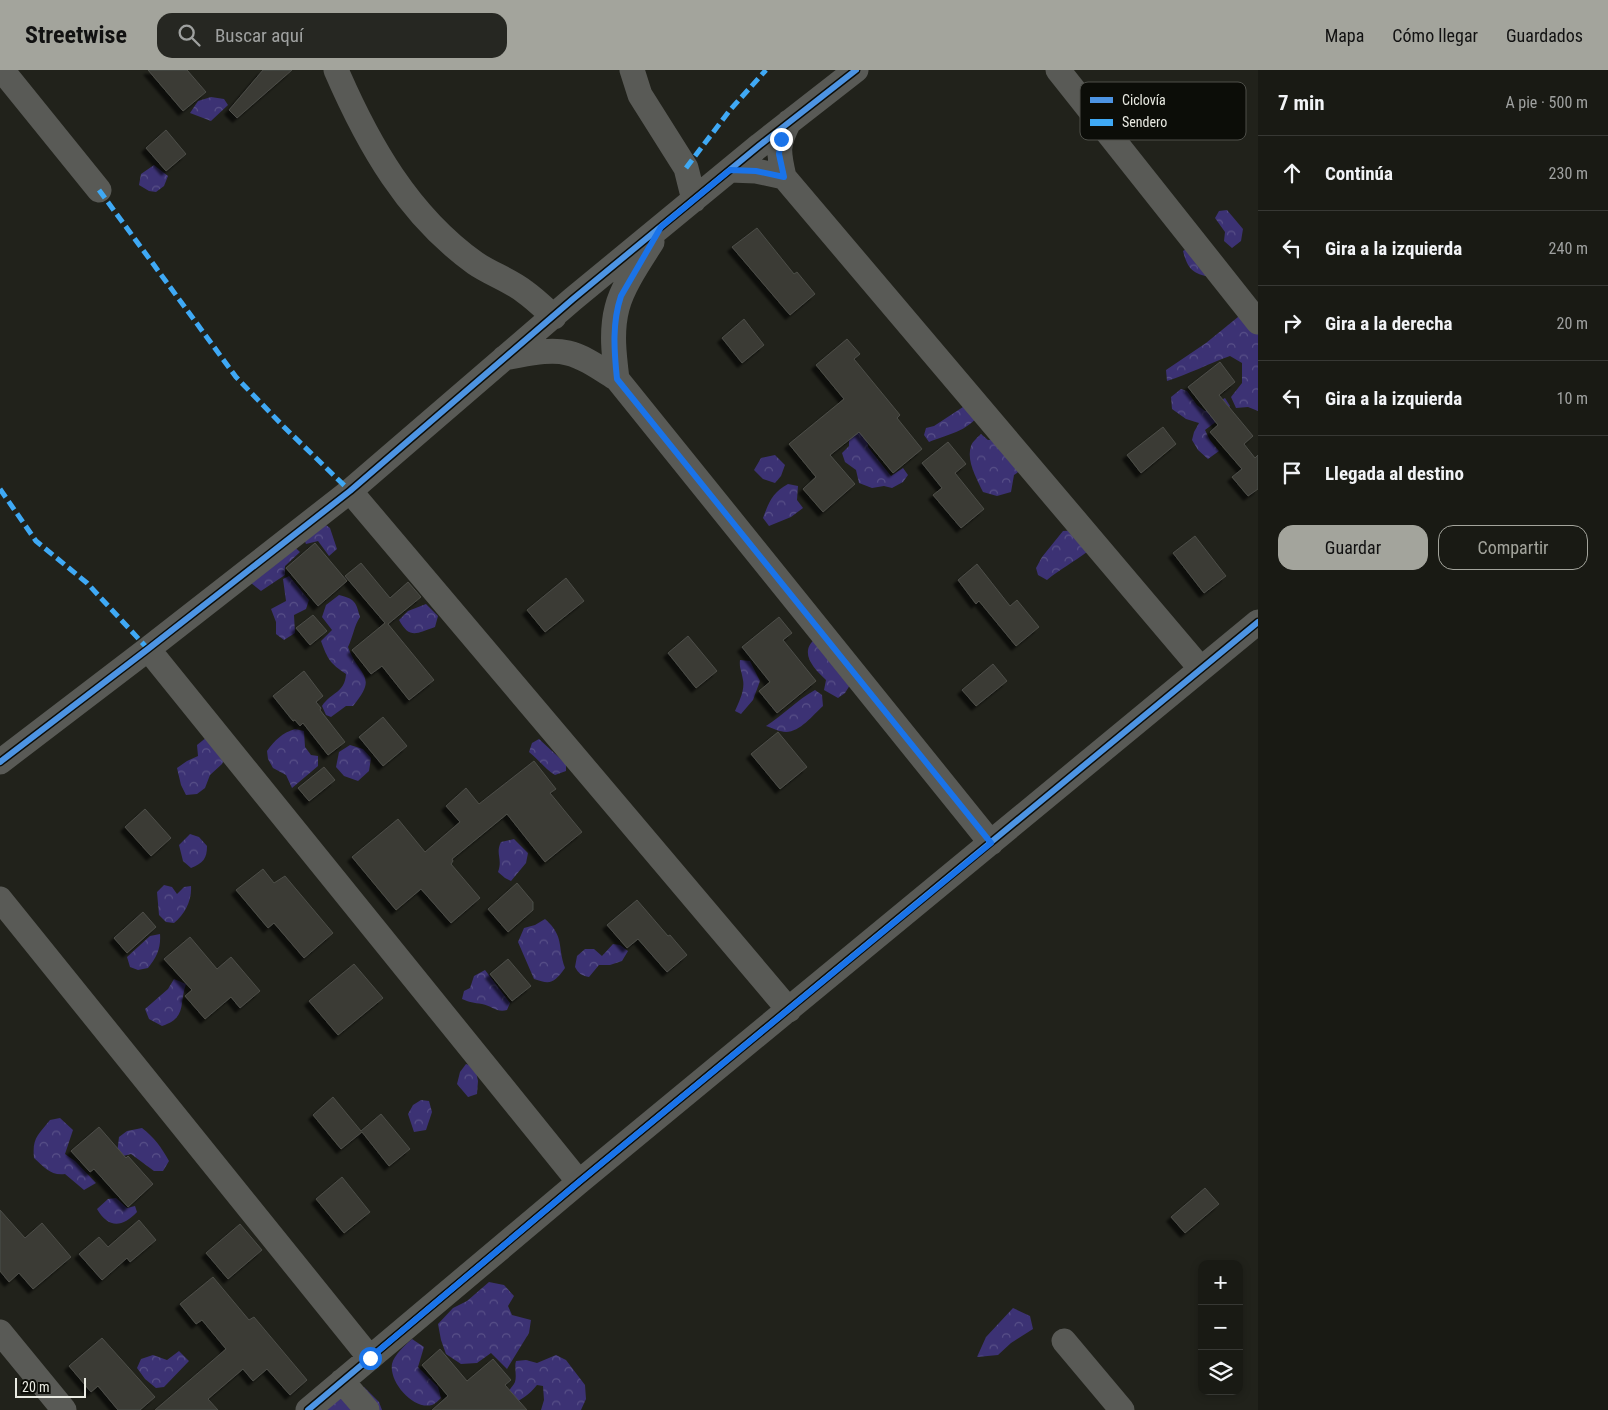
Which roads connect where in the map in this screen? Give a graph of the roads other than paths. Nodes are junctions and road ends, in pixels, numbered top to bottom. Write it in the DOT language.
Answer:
graph roads {
  1 [pos="2,70"];
  2 [pos="336,70"];
  3 [pos="632,70"];
  4 [pos="856,70"];
  5 [pos="1058,70"];
  6 [pos="1080,98"];
  7 [pos="789,122"];
  8 [pos="1114,140"];
  9 [pos="730,170"];
  10 [pos="784,177"];
  11 [pos="99,190"];
  12 [pos="694,200"];
  13 [pos="661,227"];
  14 [pos="554,317"];
  15 [pos="1258,322"];
  16 [pos="504,358"];
  17 [pos="617,379"];
  18 [pos="350,491"];
  19 [pos="1258,622"];
  20 [pos="148,649"];
  21 [pos="1201,668"];
  22 [pos="0,762"];
  23 [pos="991,843"];
  24 [pos="0,899"];
  25 [pos="789,1010"];
  26 [pos="579,1182"];
  27 [pos="0,1332"];
  28 [pos="1064,1341"];
  29 [pos="370,1358"];
  30 [pos="342,1381"];
  31 [pos="64,1410"];
  32 [pos="308,1410"];
  33 [pos="367,1410"];
  34 [pos="1122,1410"];
  1 -- 11 [label="street"];
  2 -- 14 [label="street"];
  3 -- 12 [label="street"];
  4 -- 7 [label="street"];
  5 -- 6 [label="street"];
  7 -- 9 [label="street"];
  7 -- 10 [label="street"];
  8 -- 15 [label="street"];
  9 -- 10 [label="street"];
  9 -- 12 [label="street"];
  10 -- 21 [label="street"];
  12 -- 13 [label="street"];
  13 -- 14 [label="street"];
  13 -- 17 [label="street"];
  14 -- 16 [label="street"];
  16 -- 17 [label="street"];
  16 -- 18 [label="street"];
  17 -- 23 [label="street"];
  18 -- 20 [label="street"];
  18 -- 25 [label="street"];
  19 -- 21 [label="street"];
  20 -- 22 [label="street"];
  20 -- 26 [label="street"];
  21 -- 23 [label="street"];
  23 -- 25 [label="street"];
  24 -- 29 [label="street"];
  25 -- 26 [label="street"];
  26 -- 29 [label="street"];
  27 -- 31 [label="street"];
  28 -- 34 [label="street"];
  29 -- 30 [label="street"];
  30 -- 32 [label="street"];
  30 -- 33 [label="street"];
}
